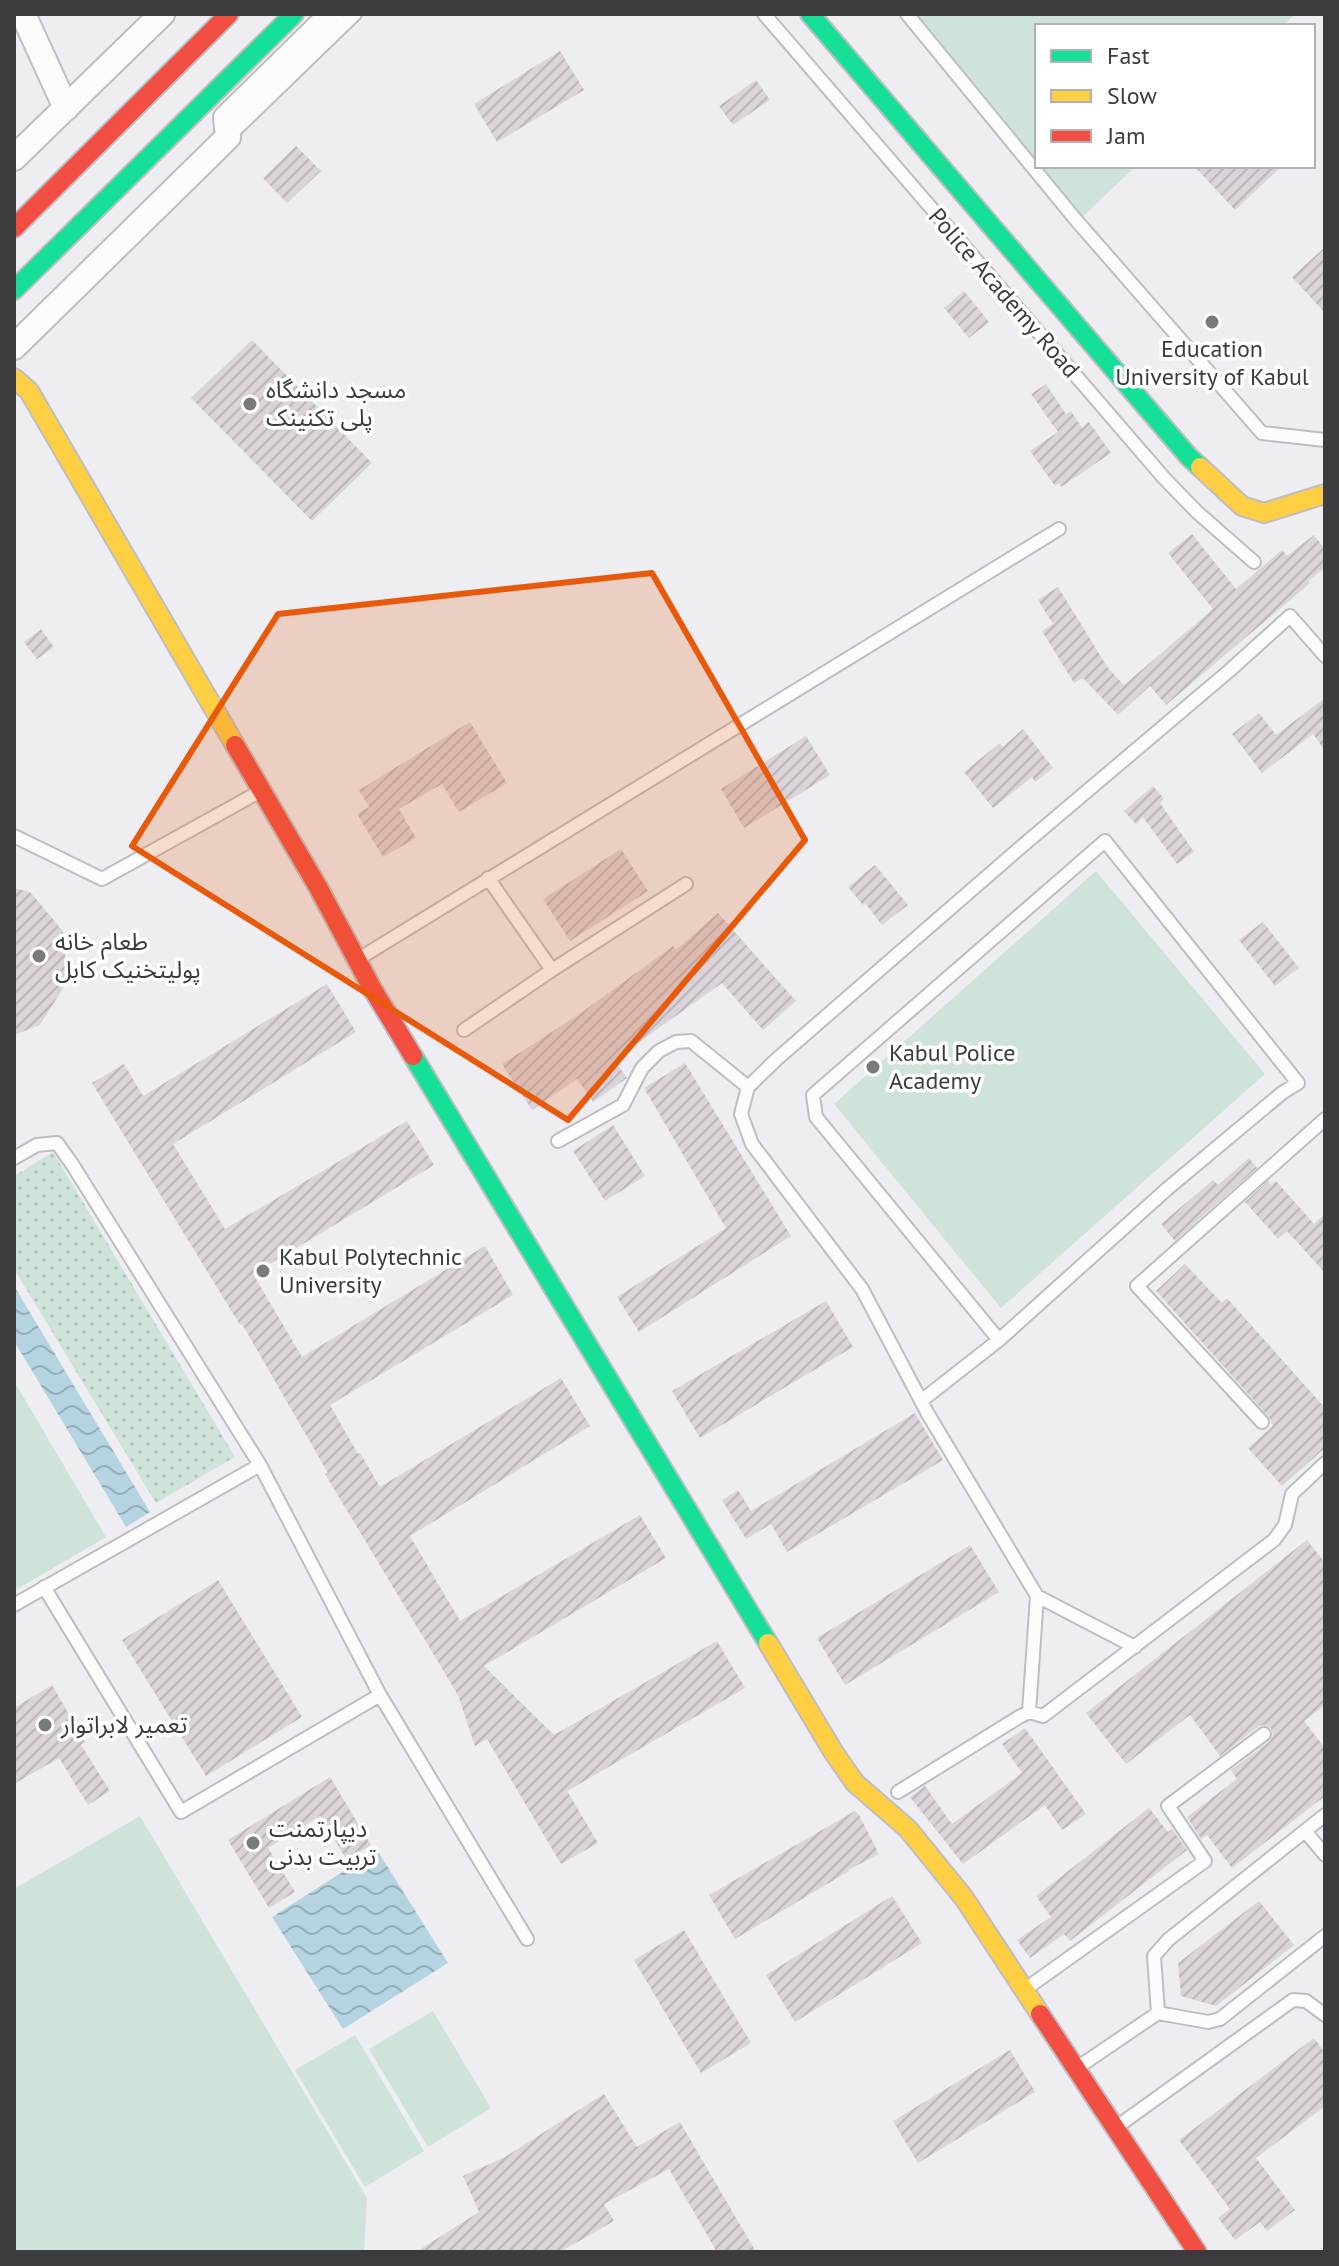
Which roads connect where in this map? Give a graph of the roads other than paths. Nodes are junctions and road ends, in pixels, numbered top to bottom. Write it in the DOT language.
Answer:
graph roads {
  1 [pos="23,14"];
  2 [pos="162,14"];
  3 [pos="229,14"];
  4 [pos="294,14"];
  5 [pos="332,14"];
  6 [pos="355,14"];
  7 [pos="764,14"];
  8 [pos="810,14"];
  9 [pos="907,14"];
  10 [pos="66,108"];
  11 [pos="228,137"];
  12 [pos="14,158"];
  13 [pos="14,228"];
  14 [pos="14,290"];
  15 [pos="14,347"];
  16 [pos="14,378"];
  17 [pos="1325,440"];
  18 [pos="1325,494"];
  19 [pos="1059,529"];
  20 [pos="1254,562"];
  21 [pos="1325,656"];
  22 [pos="262,791"];
  23 [pos="14,836"];
  24 [pos="488,878"];
  25 [pos="686,884"];
  26 [pos="356,961"];
  27 [pos="552,970"];
  28 [pos="464,1030"];
  29 [pos="748,1087"];
  30 [pos="1325,1119"];
  31 [pos="558,1141"];
  32 [pos="14,1158"];
  33 [pos="999,1340"];
  34 [pos="921,1401"];
  35 [pos="1262,1422"];
  36 [pos="1325,1463"];
  37 [pos="260,1465"];
  38 [pos="44,1587"];
  39 [pos="1037,1596"];
  40 [pos="14,1605"];
  41 [pos="1135,1647"];
  42 [pos="380,1695"];
  43 [pos="1029,1712"];
  44 [pos="1264,1734"];
  45 [pos="898,1792"];
  46 [pos="1325,1815"];
  47 [pos="1305,1831"];
  48 [pos="1325,1855"];
  49 [pos="1325,1936"];
  50 [pos="527,1939"];
  51 [pos="1025,1990"];
  52 [pos="1158,2013"];
  53 [pos="1325,2015"];
  54 [pos="1076,2068"];
  55 [pos="1116,2128"];
  56 [pos="1197,2252"];
  1 -- 10 [label="street"];
  2 -- 10 [label="street"];
  3 -- 13 [label="street"];
  4 -- 14 [label="street"];
  5 -- 11 [label="street"];
  6 -- 11 [label="lane"];
  7 -- 20 [label="lane, Police Academy Road"];
  8 -- 18 [label="street"];
  9 -- 17 [label="lane"];
  10 -- 12 [label="street"];
  11 -- 15 [label="street"];
  16 -- 22 [label="street"];
  19 -- 24 [label="lane"];
  21 -- 29 [label="lane"];
  22 -- 23 [label="lane"];
  22 -- 26 [label="street"];
  24 -- 26 [label="lane"];
  24 -- 27 [label="lane"];
  25 -- 27 [label="lane"];
  26 -- 51 [label="street"];
  27 -- 28 [label="lane"];
  29 -- 31 [label="lane"];
  29 -- 34 [label="lane"];
  30 -- 35 [label="lane"];
  32 -- 37 [label="lane"];
  33 -- 33 [label="lane"];
  33 -- 34 [label="lane"];
  34 -- 39 [label="lane"];
  36 -- 41 [label="lane"];
  37 -- 38 [label="lane"];
  37 -- 42 [label="lane"];
  38 -- 40 [label="lane"];
  38 -- 42 [label="lane"];
  39 -- 41 [label="lane"];
  39 -- 43 [label="lane"];
  41 -- 43 [label="lane"];
  42 -- 50 [label="lane"];
  43 -- 45 [label="lane"];
  44 -- 51 [label="lane"];
  46 -- 47 [label="lane"];
  47 -- 48 [label="lane"];
  47 -- 52 [label="lane"];
  49 -- 52 [label="lane"];
  51 -- 54 [label="street"];
  52 -- 54 [label="lane"];
  53 -- 55 [label="lane"];
  54 -- 55 [label="street"];
  55 -- 56 [label="street"];
}
